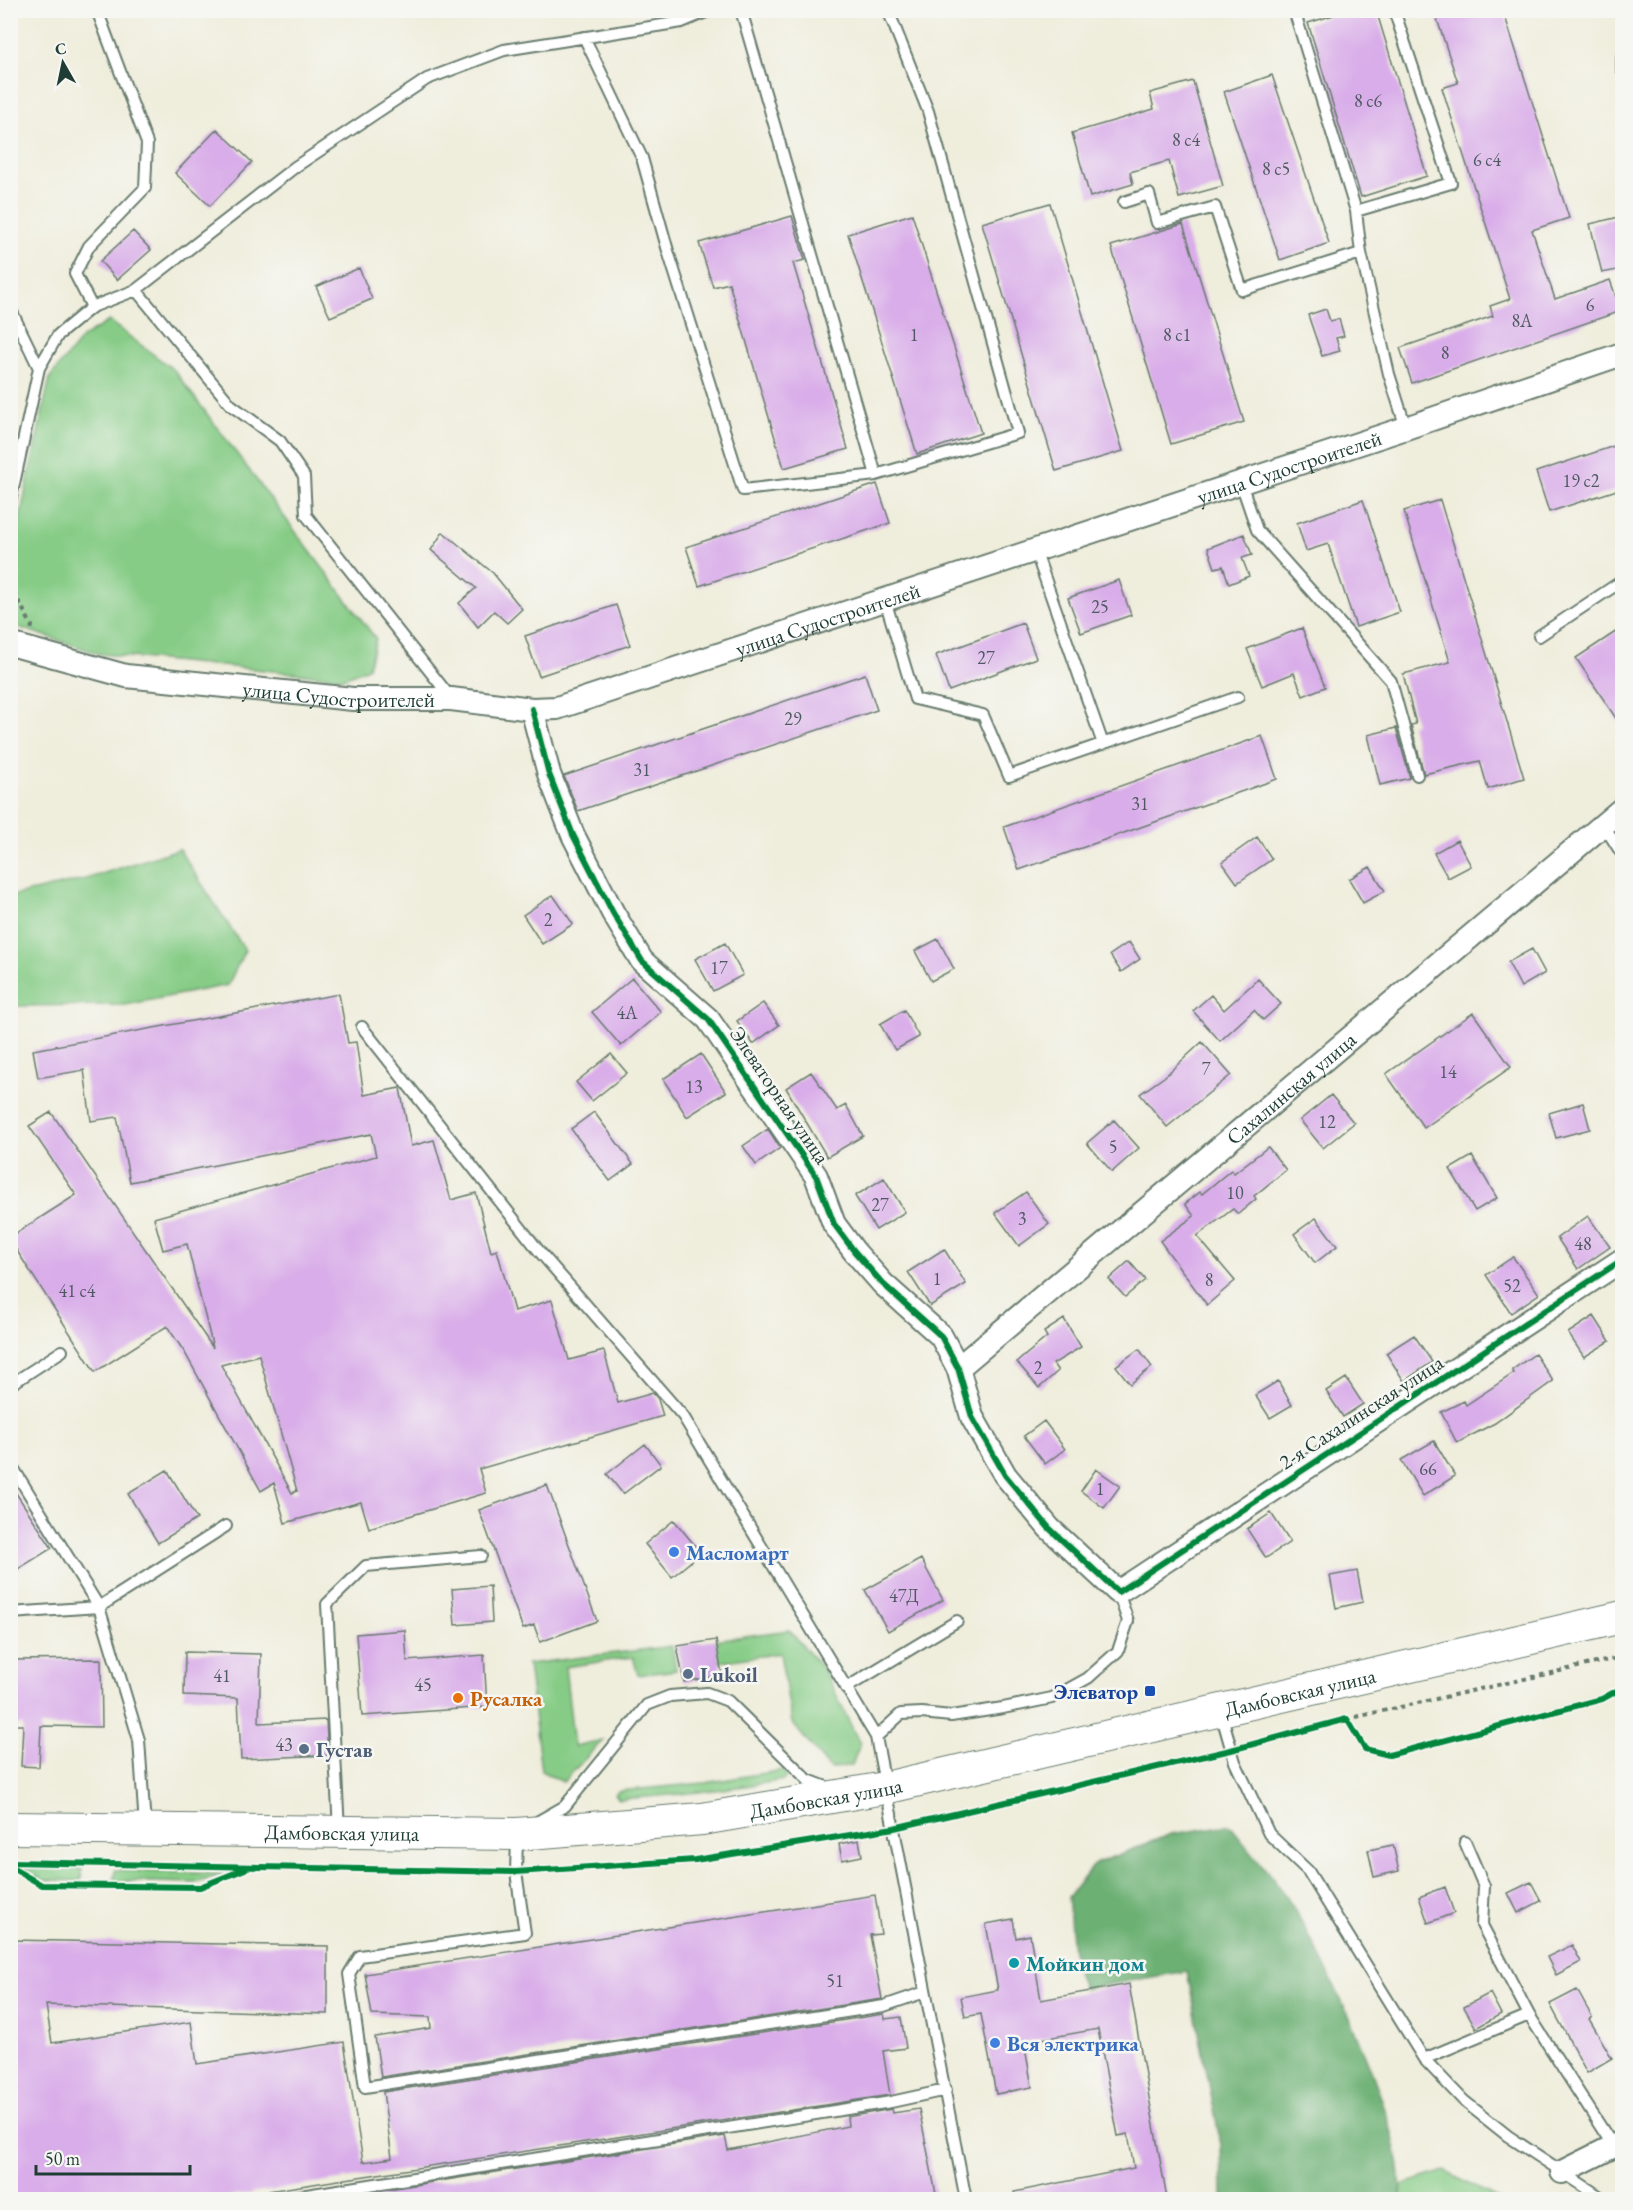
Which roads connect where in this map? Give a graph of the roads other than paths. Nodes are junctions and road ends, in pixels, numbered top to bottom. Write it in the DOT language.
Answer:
graph roads {
  1 [pos="97,10"];
  2 [pos="711,10"];
  3 [pos="741,10"];
  4 [pos="888,10"];
  5 [pos="1294,10"];
  6 [pos="1394,10"];
  7 [pos="584,37"];
  8 [pos="1623,57"];
  9 [pos="1623,69"];
  10 [pos="1124,202"];
  11 [pos="1356,211"];
  12 [pos="1361,253"];
  13 [pos="136,290"];
  14 [pos="92,307"];
  15 [pos="10,308"];
  16 [pos="1623,354"];
  17 [pos="39,369"];
  18 [pos="1406,428"];
  19 [pos="876,475"];
  20 [pos="1241,483"];
  21 [pos="10,502"];
  22 [pos="1035,550"];
  23 [pos="1623,581"];
  24 [pos="885,600"];
  25 [pos="1539,636"];
  26 [pos="10,644"];
  27 [pos="1238,697"];
  28 [pos="451,699"];
  29 [pos="532,709"];
  30 [pos="1103,744"];
  31 [pos="1417,775"];
  32 [pos="1623,808"];
  33 [pos="1603,824"];
  34 [pos="1623,854"];
  35 [pos="362,1028"];
  36 [pos="1623,1260"];
  37 [pos="62,1351"];
  38 [pos="958,1368"];
  39 [pos="10,1385"];
  40 [pos="10,1463"];
  41 [pos="225,1526"];
  42 [pos="481,1557"];
  43 [pos="1118,1592"];
  44 [pos="99,1607"];
  45 [pos="10,1613"];
  46 [pos="1623,1617"];
  47 [pos="957,1621"];
  48 [pos="846,1688"];
  49 [pos="1221,1712"];
  50 [pos="876,1737"];
  51 [pos="885,1788"];
  52 [pos="849,1795"];
  53 [pos="10,1828"];
  54 [pos="145,1829"];
  55 [pos="339,1833"];
  56 [pos="518,1834"];
  57 [pos="1465,1842"];
  58 [pos="925,1992"];
  59 [pos="1529,2015"];
  60 [pos="1424,2059"];
  61 [pos="946,2090"];
  62 [pos="1618,2144"];
  63 [pos="1562,2172"];
  64 [pos="275,2199"];
  65 [pos="966,2199"];
  66 [pos="1605,2199"];
  1 -- 14 [label="lane"];
  2 -- 7 [label="lane"];
  3 -- 19 [label="lane"];
  4 -- 19 [label="lane"];
  5 -- 11 [label="lane"];
  6 -- 11 [label="lane"];
  7 -- 13 [label="lane"];
  7 -- 19 [label="lane"];
  8 -- 9 [label="lane"];
  10 -- 12 [label="lane"];
  11 -- 12 [label="lane"];
  12 -- 18 [label="lane"];
  13 -- 14 [label="lane"];
  13 -- 28 [label="lane"];
  14 -- 17 [label="lane"];
  15 -- 17 [label="lane"];
  16 -- 18 [label="street, улица Судостроителей"];
  17 -- 21 [label="lane"];
  18 -- 20 [label="street, улица Судостроителей"];
  20 -- 22 [label="street, улица Судостроителей"];
  20 -- 31 [label="lane"];
  22 -- 24 [label="street, улица Судостроителей"];
  22 -- 30 [label="lane"];
  23 -- 25 [label="lane"];
  24 -- 29 [label="street, улица Судостроителей"];
  24 -- 30 [label="lane"];
  26 -- 28 [label="street, улица Судостроителей"];
  27 -- 30 [label="lane"];
  28 -- 29 [label="street, улица Судостроителей"];
  29 -- 38 [label="street, Элеваторная улица"];
  32 -- 33 [label="street, Сахалинская улица"];
  33 -- 34 [label="lane"];
  33 -- 38 [label="street, Сахалинская улица"];
  35 -- 48 [label="lane"];
  36 -- 43 [label="street, 2-я Сахалинская улица"];
  37 -- 39 [label="lane"];
  38 -- 43 [label="street, Элеваторная улица"];
  40 -- 44 [label="lane"];
  41 -- 44 [label="lane"];
  42 -- 55 [label="lane"];
  43 -- 50 [label="lane"];
  44 -- 45 [label="lane"];
  44 -- 54 [label="lane"];
  46 -- 49 [label="main road, Дамбовская улица"];
  47 -- 48 [label="lane"];
  48 -- 50 [label="lane"];
  49 -- 51 [label="main road, Дамбовская улица"];
  49 -- 60 [label="lane"];
  50 -- 51 [label="lane"];
  51 -- 52 [label="main road, Дамбовская улица"];
  51 -- 58 [label="lane"];
  52 -- 56 [label="main road, Дамбовская улица"];
  52 -- 56 [label="lane"];
  53 -- 54 [label="main road, Дамбовская улица"];
  54 -- 55 [label="main road, Дамбовская улица"];
  55 -- 56 [label="main road, Дамбовская улица"];
  56 -- 58 [label="lane"];
  57 -- 59 [label="lane"];
  58 -- 61 [label="lane"];
  59 -- 60 [label="lane"];
  59 -- 62 [label="lane"];
  60 -- 63 [label="lane"];
  61 -- 64 [label="lane"];
  61 -- 65 [label="lane"];
  62 -- 63 [label="street"];
  63 -- 66 [label="lane"];
}
